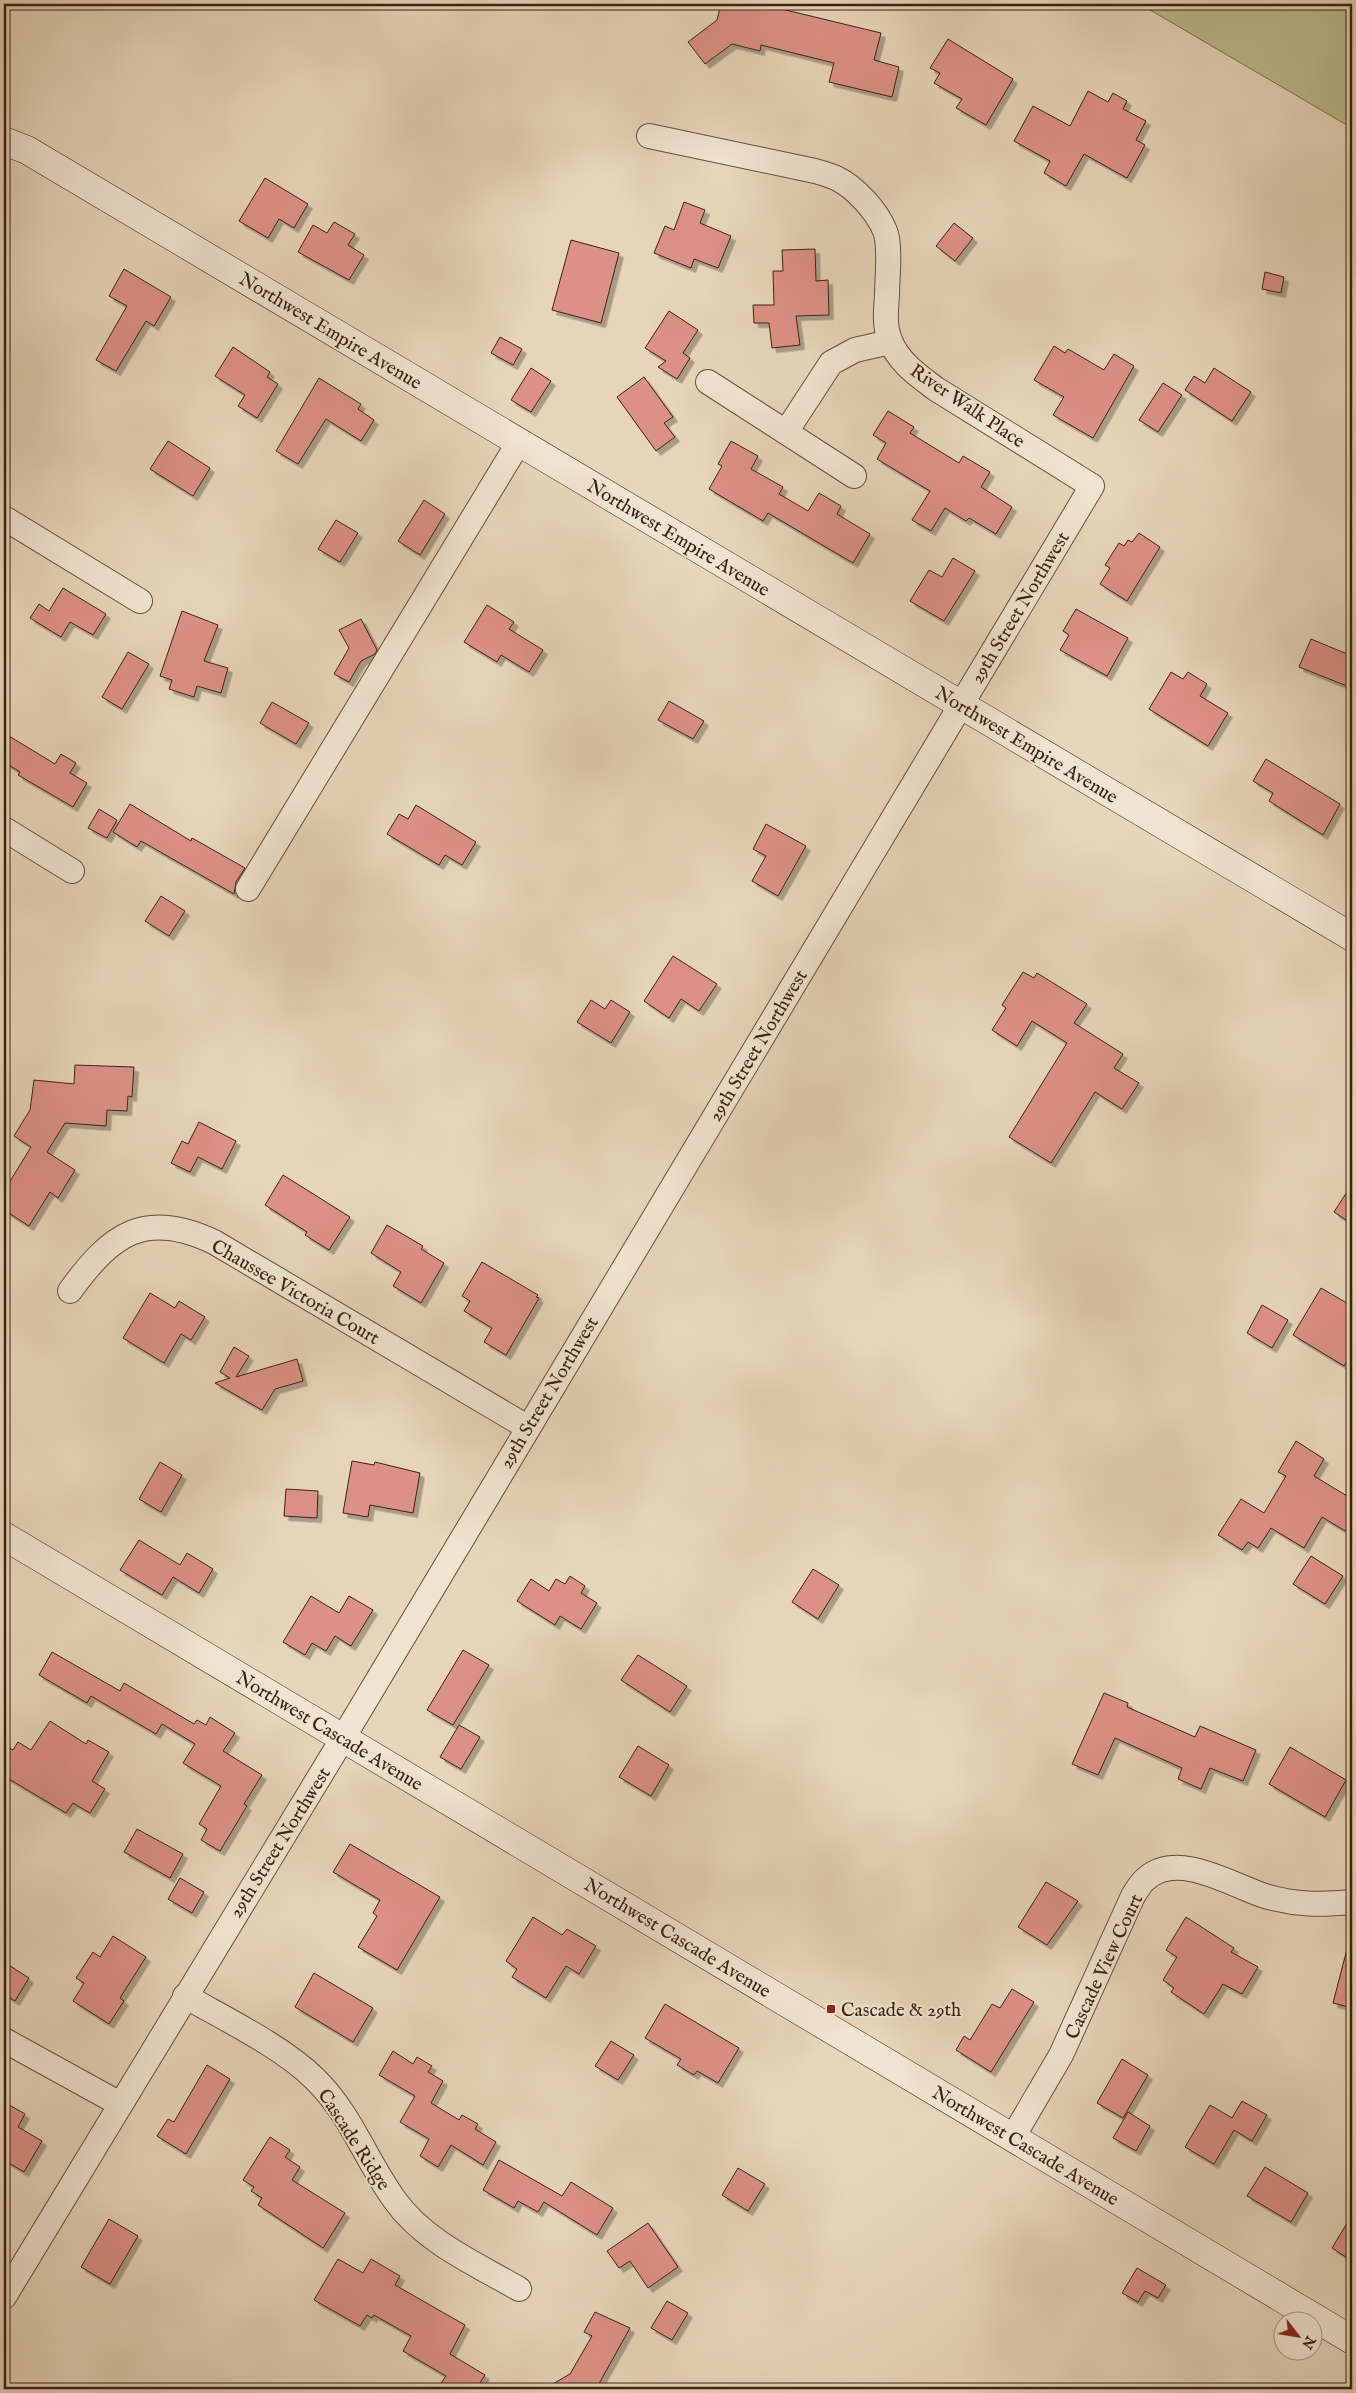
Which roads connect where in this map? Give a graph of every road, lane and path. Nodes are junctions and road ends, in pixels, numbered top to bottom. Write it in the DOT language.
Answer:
graph roads {
  1 [pos="649,136"];
  2 [pos="4,141"];
  3 [pos="890,342"];
  4 [pos="708,382"];
  5 [pos="786,432"];
  6 [pos="519,442"];
  7 [pos="854,476"];
  8 [pos="1092,486"];
  9 [pos="4,518"];
  10 [pos="140,601"];
  11 [pos="961,705"];
  12 [pos="4,829"];
  13 [pos="72,871"];
  14 [pos="248,889"];
  15 [pos="1352,937"];
  16 [pos="70,1291"];
  17 [pos="527,1427"];
  18 [pos="4,1536"];
  19 [pos="343,1738"];
  20 [pos="1352,1902"];
  21 [pos="185,1996"];
  22 [pos="4,2040"];
  23 [pos="120,2104"];
  24 [pos="1013,2137"];
  25 [pos="519,2289"];
  26 [pos="4,2297"];
  27 [pos="1352,2340"];
  1 -- 3 [label="street, River Walk Place"];
  2 -- 6 [label="street, Northwest Empire Avenue"];
  3 -- 5 [label="street"];
  3 -- 8 [label="street, River Walk Place"];
  4 -- 5 [label="street"];
  5 -- 7 [label="street"];
  6 -- 11 [label="street, Northwest Empire Avenue"];
  6 -- 14 [label="street"];
  8 -- 11 [label="street, 29th Street Northwest"];
  9 -- 10 [label="street"];
  11 -- 15 [label="street, Northwest Empire Avenue"];
  11 -- 17 [label="street, 29th Street Northwest"];
  12 -- 13 [label="street"];
  16 -- 17 [label="street, Chaussee Victoria Court"];
  17 -- 19 [label="street, 29th Street Northwest"];
  18 -- 19 [label="street, Northwest Cascade Avenue"];
  19 -- 21 [label="street, 29th Street Northwest"];
  19 -- 24 [label="street, Northwest Cascade Avenue"];
  20 -- 24 [label="street, Cascade View Court"];
  21 -- 23 [label="street, 29th Street Northwest"];
  21 -- 25 [label="street, Cascade Ridge"];
  22 -- 23 [label="street"];
  23 -- 26 [label="street, 29th Street Northwest"];
  24 -- 27 [label="street, Northwest Cascade Avenue"];
}
